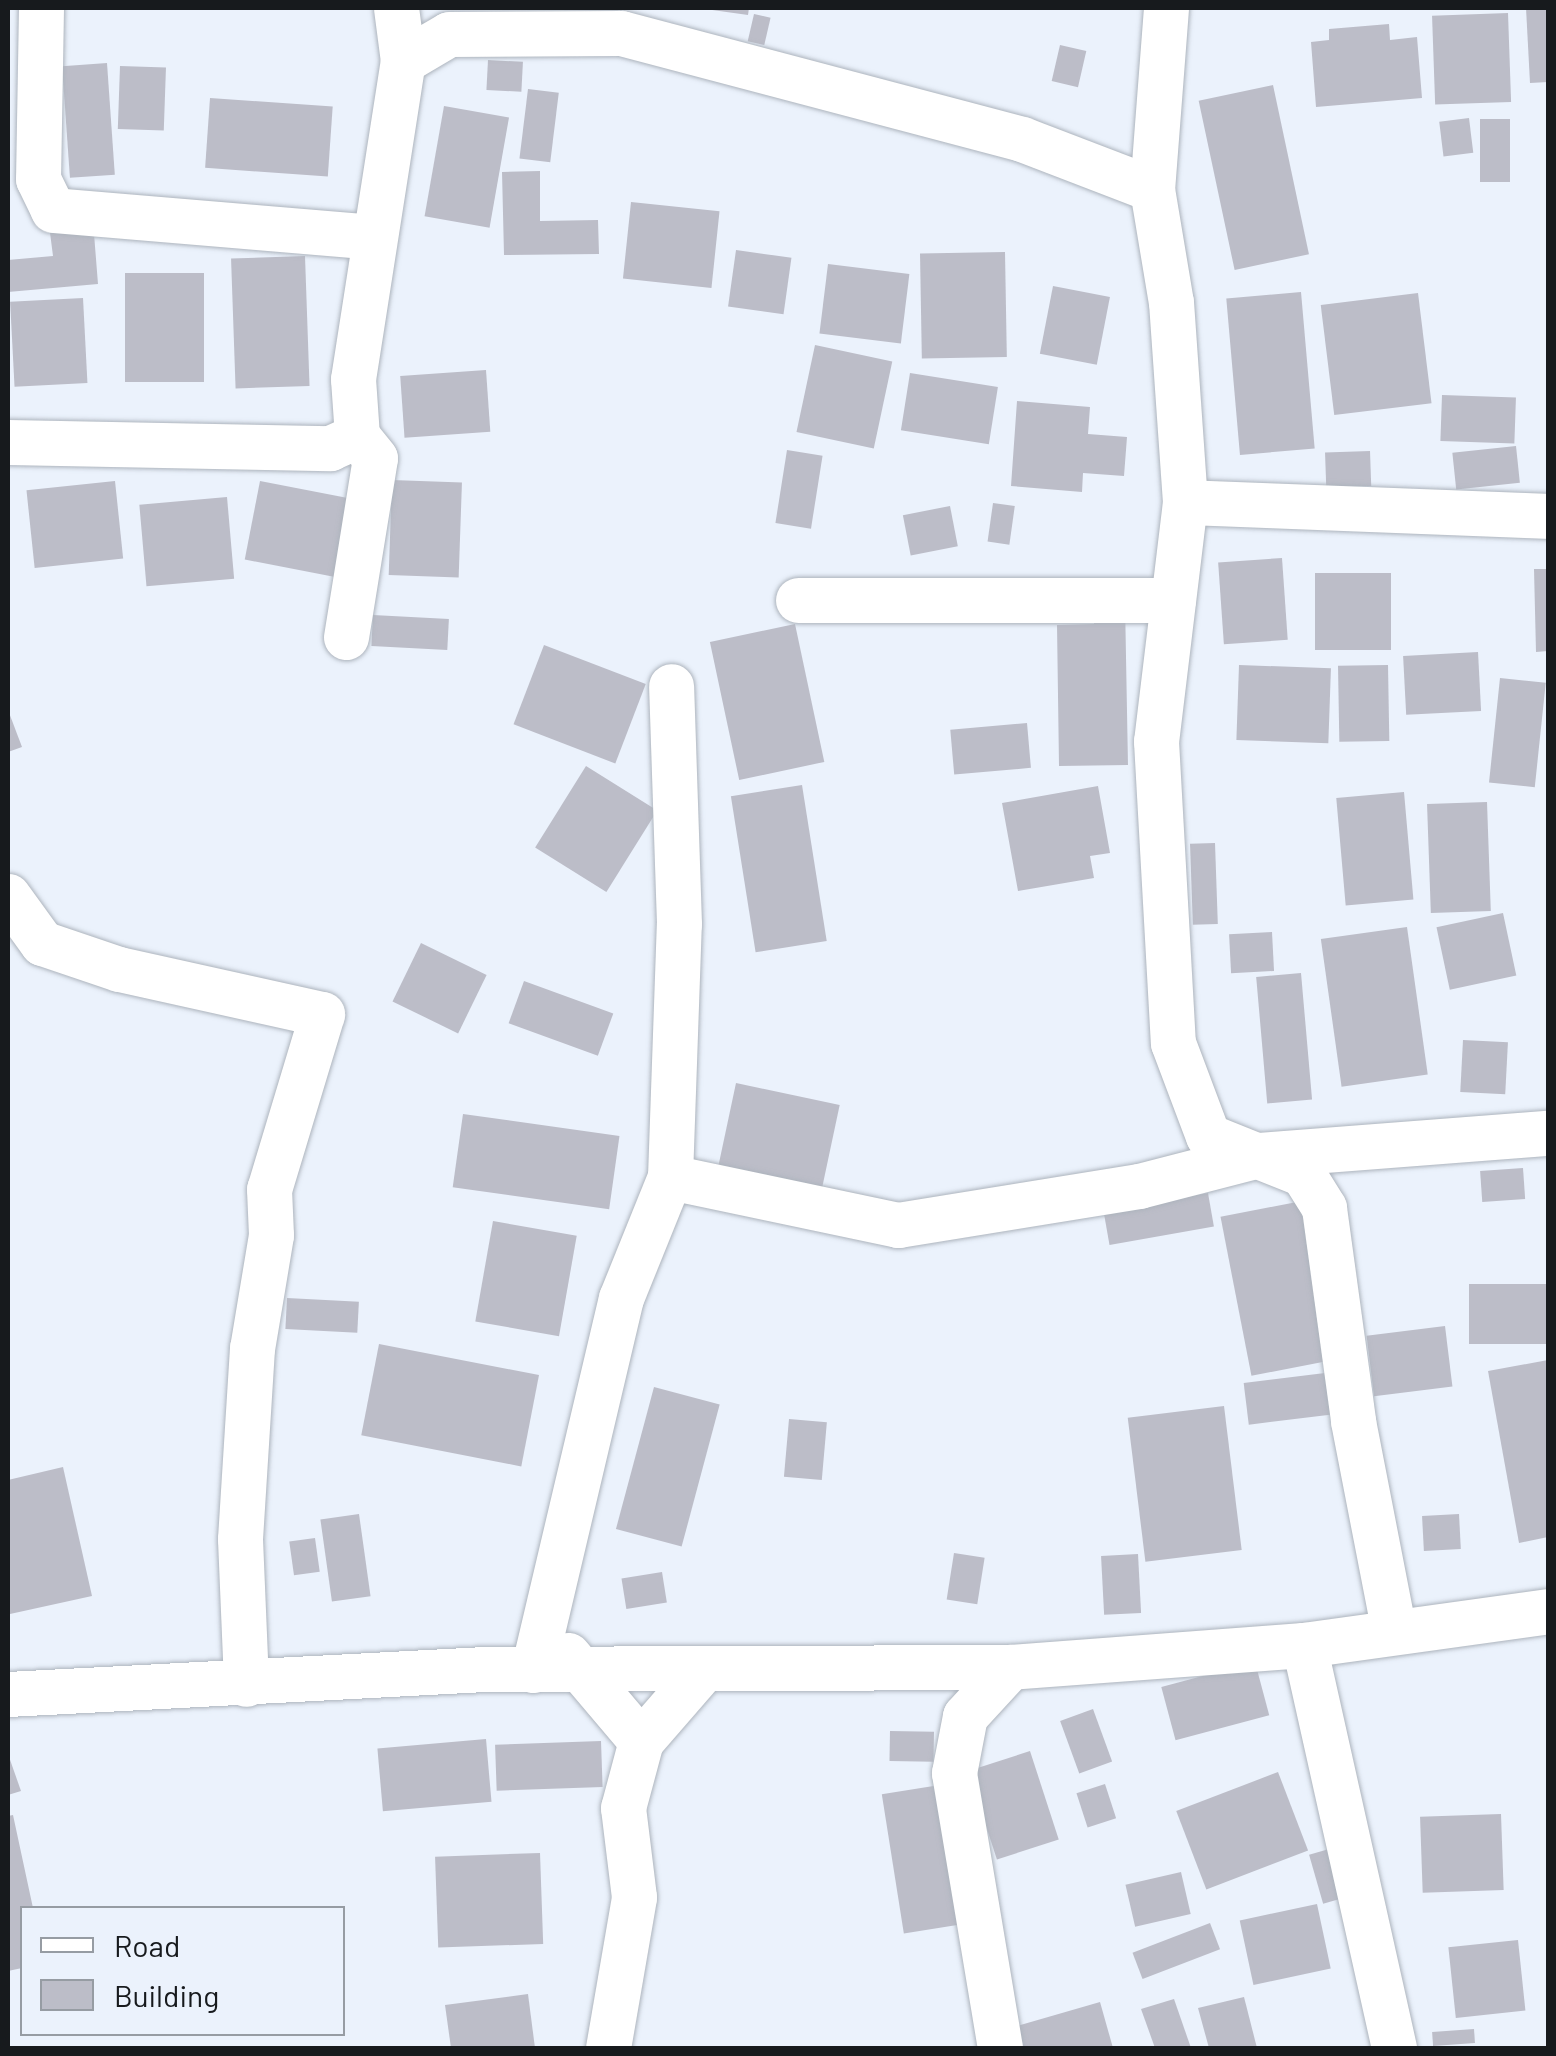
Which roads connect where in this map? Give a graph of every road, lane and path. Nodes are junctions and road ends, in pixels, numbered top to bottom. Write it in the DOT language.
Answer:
graph roads {
  1 [pos="40,8"];
  2 [pos="396,8"];
  3 [pos="1166,8"];
  4 [pos="621,20"];
  5 [pos="404,61"];
  6 [pos="1152,189"];
  7 [pos="372,237"];
  8 [pos="357,436"];
  9 [pos="8,442"];
  10 [pos="1185,502"];
  11 [pos="1548,516"];
  12 [pos="798,600"];
  13 [pos="1173,600"];
  14 [pos="346,637"];
  15 [pos="671,686"];
  16 [pos="8,896"];
  17 [pos="1548,1133"];
  18 [pos="1258,1155"];
  19 [pos="670,1177"];
  20 [pos="1548,1611"];
  21 [pos="1394,1632"];
  22 [pos="1304,1645"];
  23 [pos="1010,1667"];
  24 [pos="555,1670"];
  25 [pos="701,1672"];
  26 [pos="246,1684"];
  27 [pos="8,1694"];
  28 [pos="641,1741"];
  29 [pos="608,2048"];
  30 [pos="1000,2048"];
  31 [pos="1394,2048"];
  1 -- 7 [label="street"];
  2 -- 5 [label="street"];
  3 -- 6 [label="street"];
  4 -- 5 [label="street"];
  4 -- 6 [label="street"];
  5 -- 7 [label="street"];
  6 -- 10 [label="street"];
  7 -- 8 [label="street"];
  8 -- 9 [label="street"];
  8 -- 14 [label="street"];
  10 -- 11 [label="street"];
  10 -- 13 [label="street"];
  12 -- 13 [label="street"];
  13 -- 18 [label="street"];
  15 -- 19 [label="street"];
  16 -- 26 [label="street"];
  17 -- 18 [label="street"];
  18 -- 19 [label="street"];
  18 -- 21 [label="street"];
  19 -- 24 [label="street"];
  20 -- 21 [label="street"];
  21 -- 22 [label="street"];
  22 -- 23 [label="street"];
  22 -- 31 [label="street"];
  23 -- 25 [label="street"];
  23 -- 30 [label="street"];
  24 -- 25 [label="street"];
  24 -- 26 [label="street"];
  24 -- 28 [label="street"];
  25 -- 28 [label="street"];
  26 -- 27 [label="street"];
  28 -- 29 [label="street"];
}
